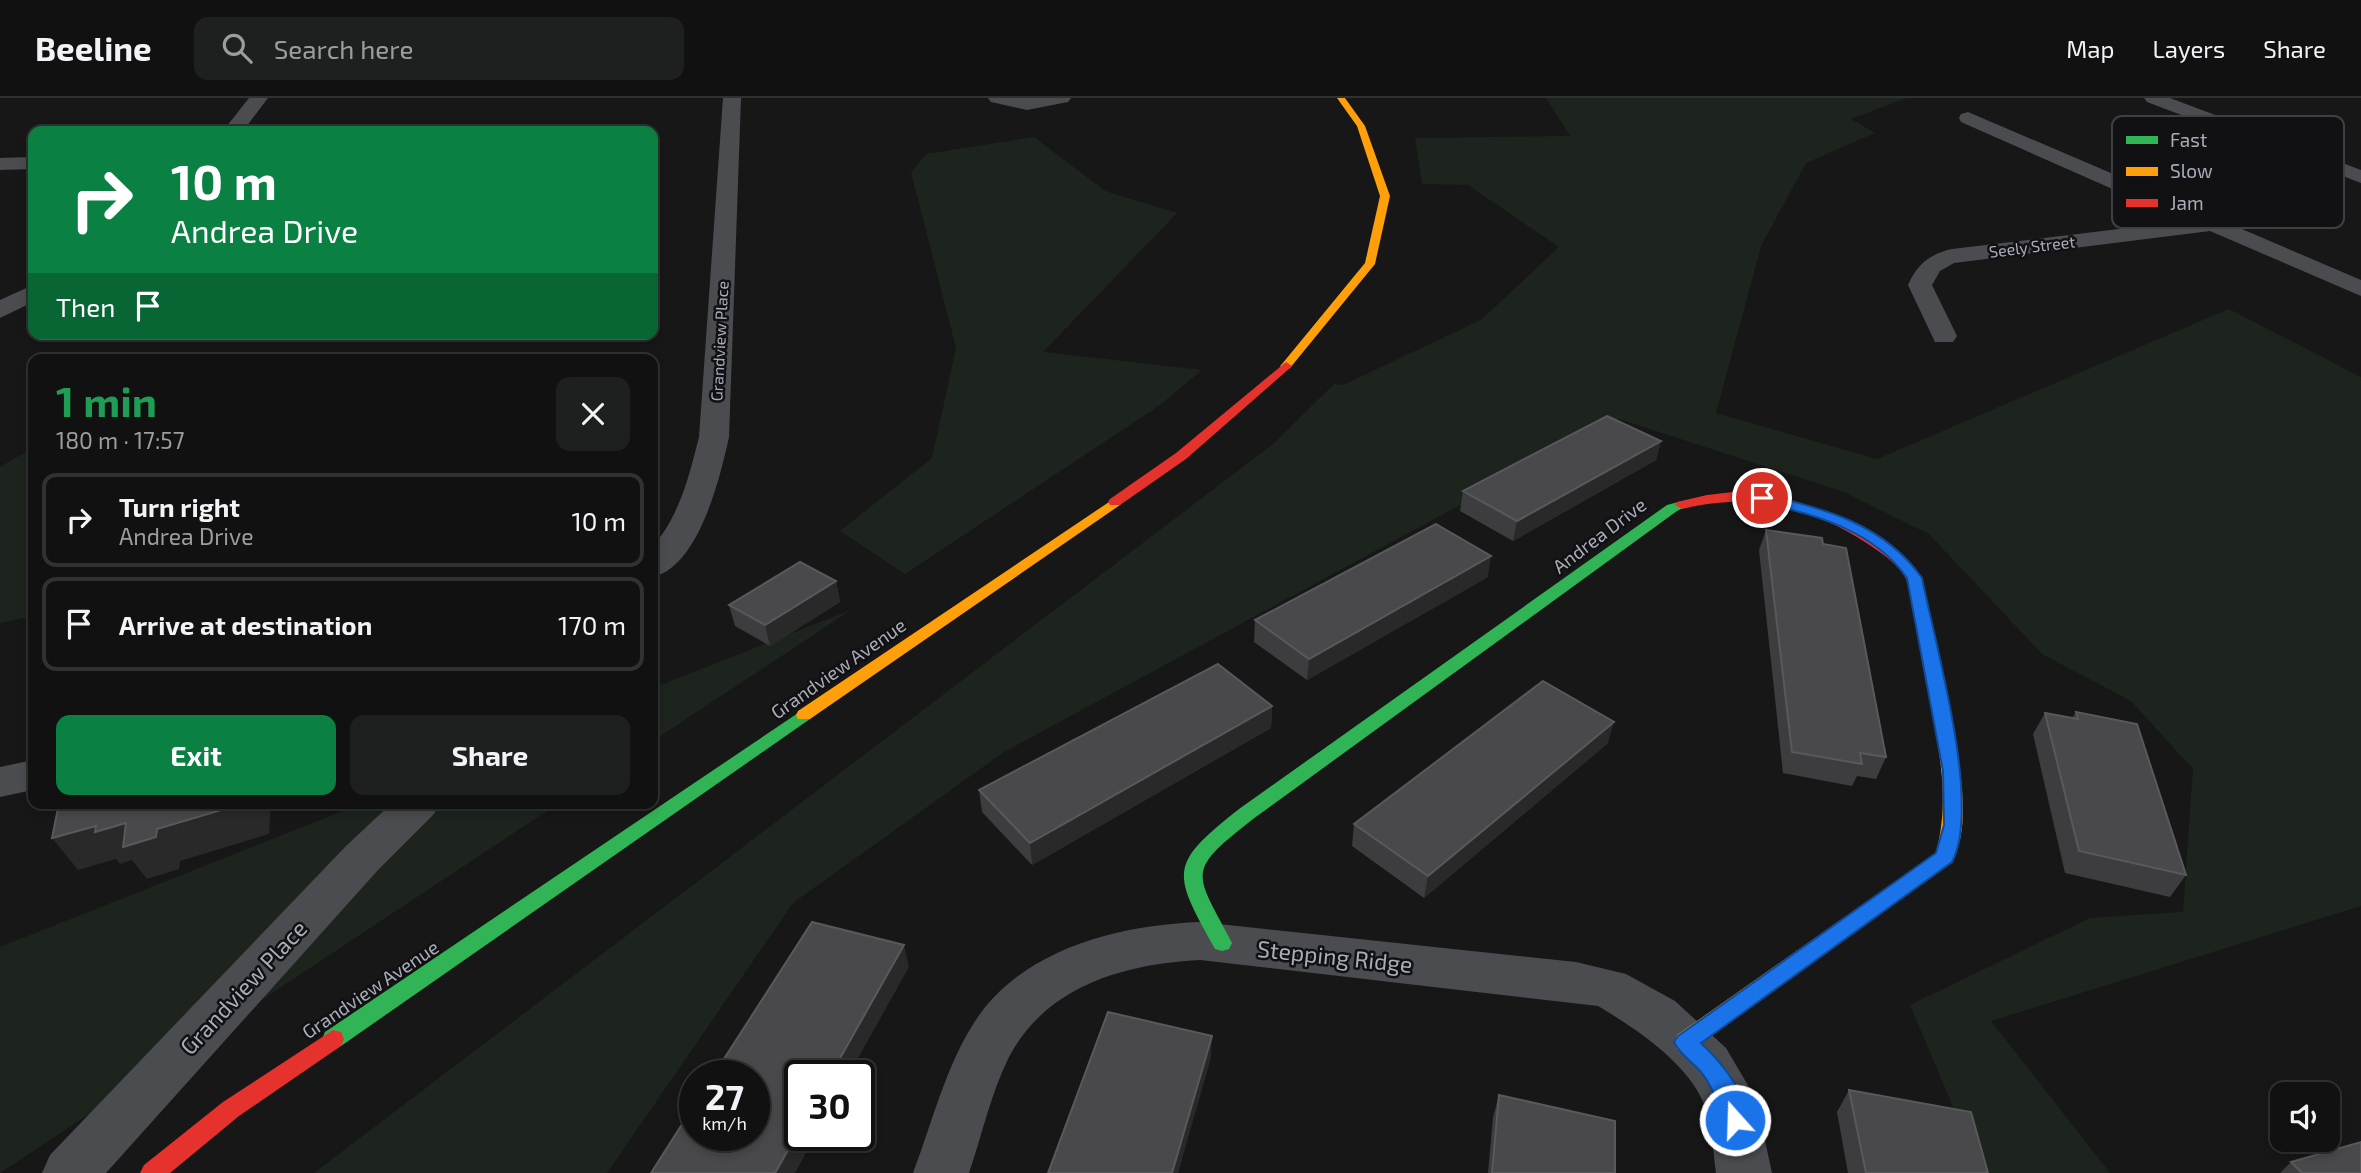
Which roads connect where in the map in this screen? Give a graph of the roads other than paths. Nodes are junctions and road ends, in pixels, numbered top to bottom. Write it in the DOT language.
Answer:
graph roads {
  1 [pos="259,98"];
  2 [pos="732,98"];
  3 [pos="997,98"];
  4 [pos="1062,98"];
  5 [pos="1341,98"];
  6 [pos="2152,98"];
  7 [pos="2200,116"];
  8 [pos="1968,118"];
  9 [pos="237,126"];
  10 [pos="28,163"];
  11 [pos="0,164"];
  12 [pos="2344,171"];
  13 [pos="2361,177"];
  14 [pos="2112,180"];
  15 [pos="2183,228"];
  16 [pos="2225,228"];
  17 [pos="2361,289"];
  18 [pos="28,295"];
  19 [pos="0,310"];
  20 [pos="1944,337"];
  21 [pos="658,561"];
  22 [pos="28,776"];
  23 [pos="0,782"];
  24 [pos="413,809"];
  25 [pos="1222,943"];
  26 [pos="1685,1042"];
  27 [pos="70,1173"];
  28 [pos="152,1173"];
  29 [pos="942,1173"];
  30 [pos="1744,1173"];
  1 -- 9 [label="street"];
  2 -- 21 [label="street, Grandview Place"];
  3 -- 4 [label="street"];
  5 -- 28 [label="main road, Grandview Avenue"];
  6 -- 7 [label="street"];
  8 -- 14 [label="street"];
  10 -- 11 [label="street"];
  12 -- 13 [label="street"];
  15 -- 20 [label="street, Seely Street"];
  16 -- 17 [label="street"];
  18 -- 19 [label="street"];
  22 -- 23 [label="street"];
  24 -- 27 [label="street, Grandview Place"];
  25 -- 26 [label="street, Stepping Ridge"];
  25 -- 26 [label="main road, Andrea Drive"];
  25 -- 29 [label="street, Stepping Ridge"];
  26 -- 30 [label="street, Stepping Ridge"];
}
